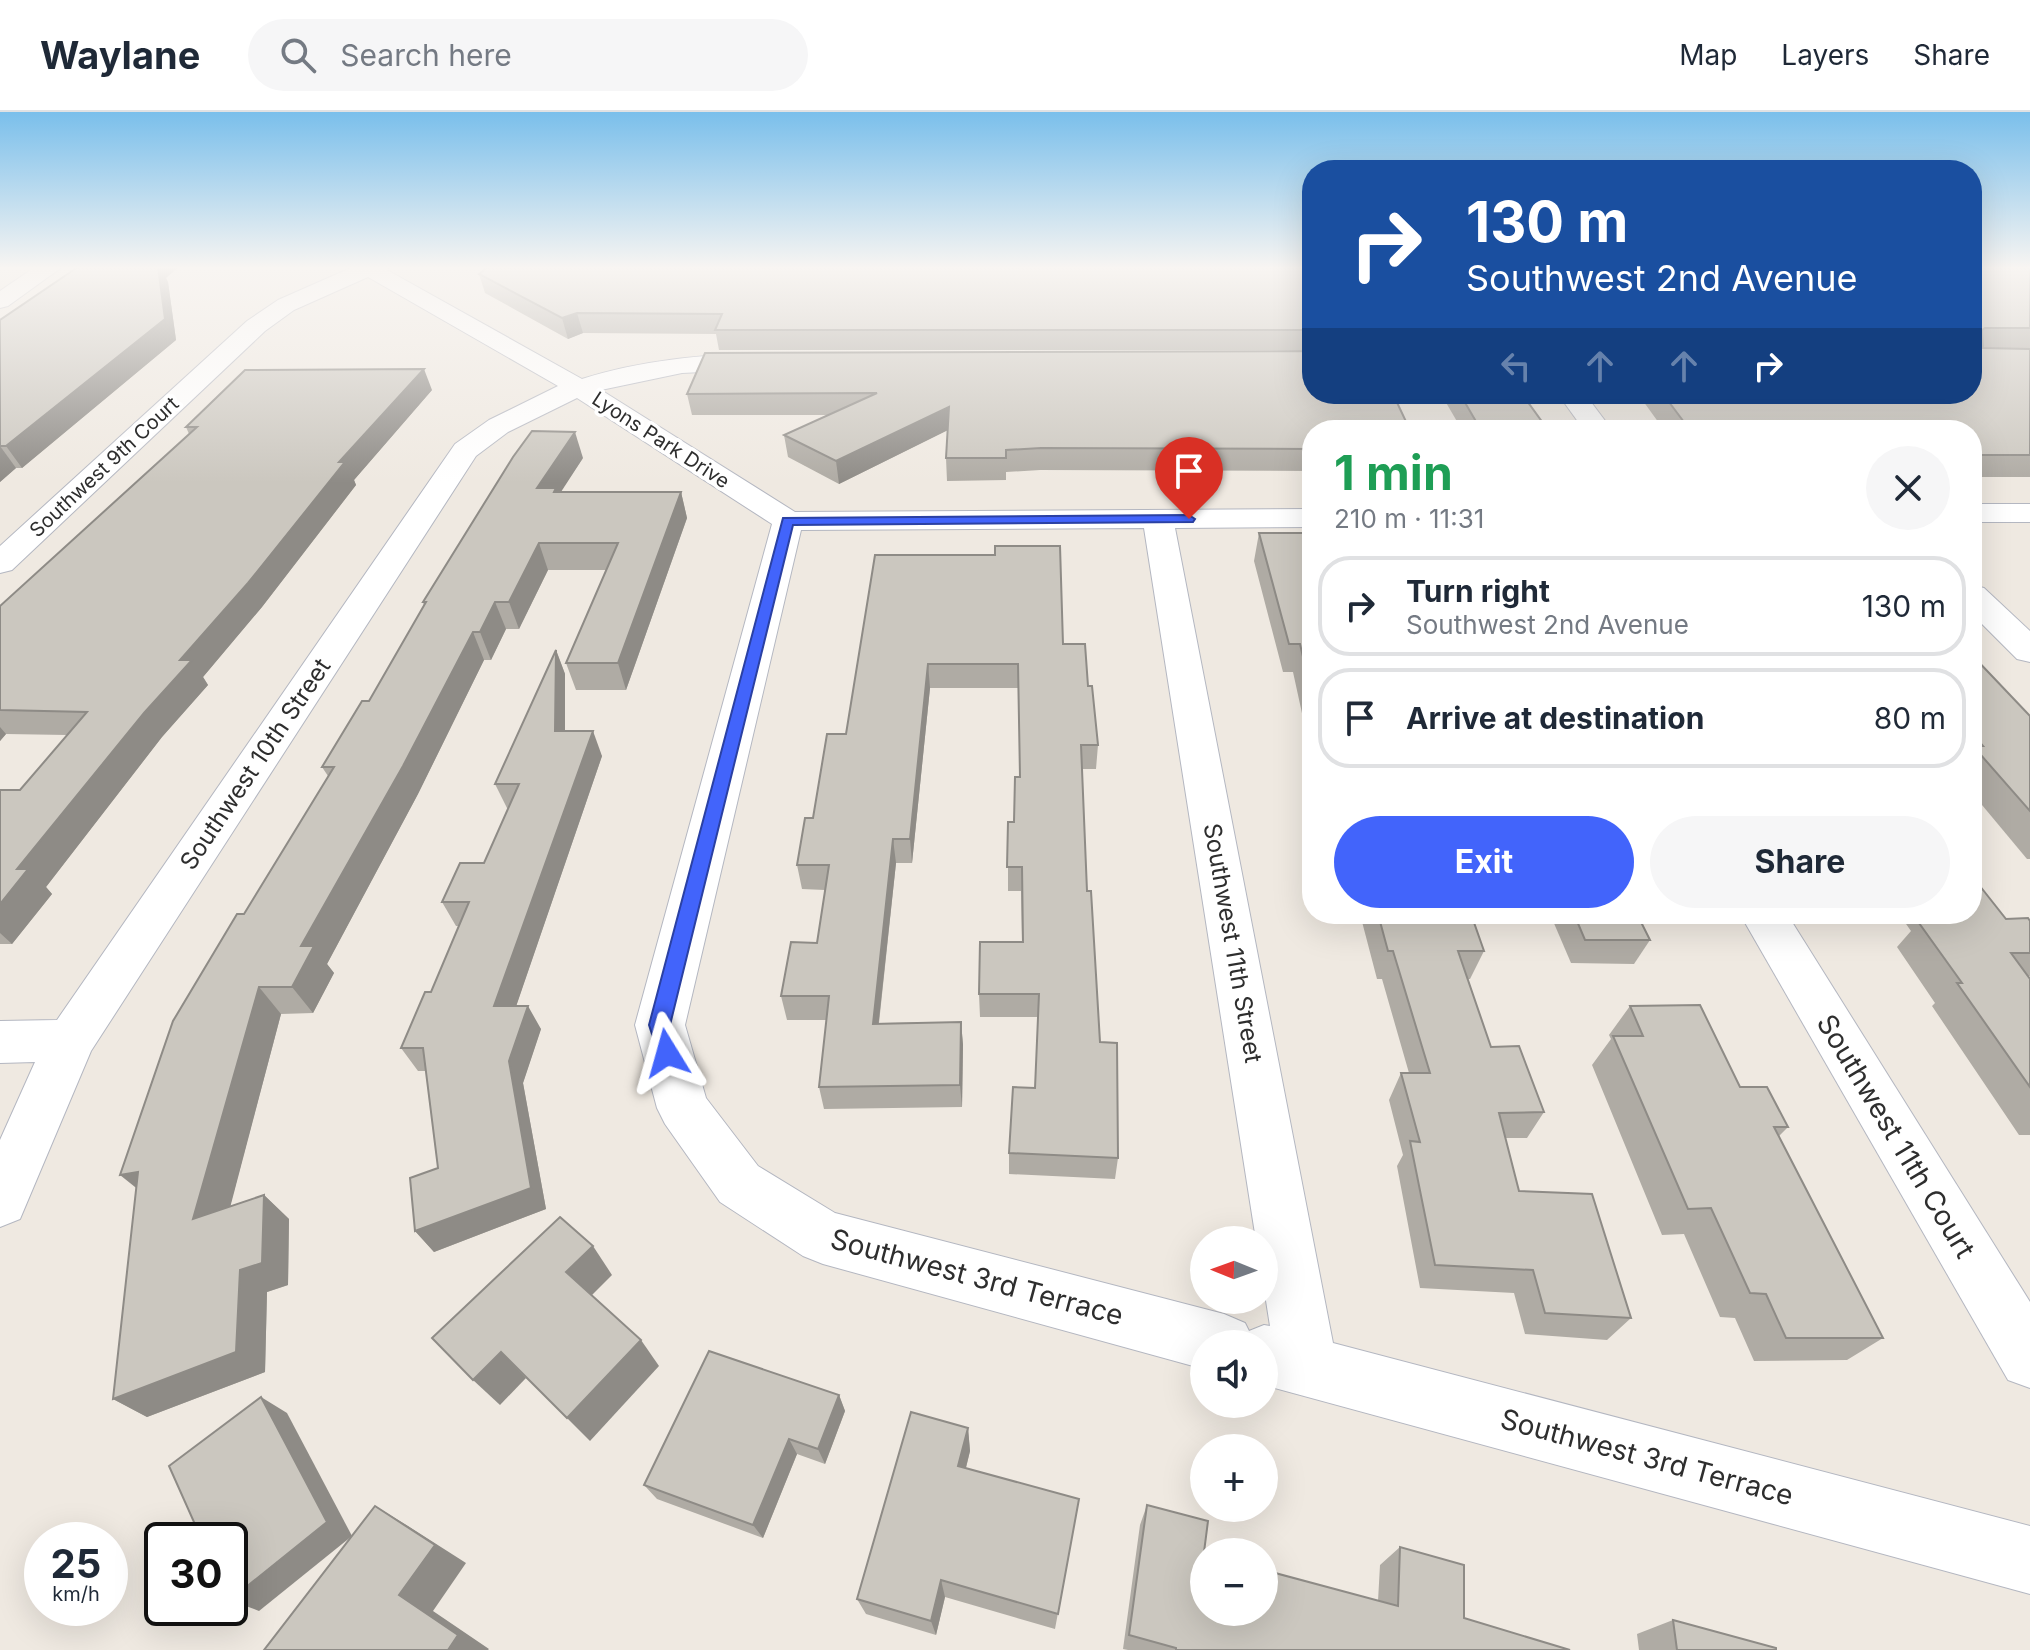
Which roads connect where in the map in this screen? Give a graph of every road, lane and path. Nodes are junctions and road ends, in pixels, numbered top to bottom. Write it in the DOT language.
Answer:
graph roads {
  1 [pos="242,339"];
  2 [pos="494,339"];
  3 [pos="785,361"];
  4 [pos="578,387"];
  5 [pos="1982,513"];
  6 [pos="2030,513"];
  7 [pos="1302,518"];
  8 [pos="1158,519"];
  9 [pos="788,521"];
  10 [pos="0,563"];
  11 [pos="1982,605"];
  12 [pos="2030,651"];
  13 [pos="1769,924"];
  14 [pos="70,1041"];
  15 [pos="0,1042"];
  16 [pos="0,1201"];
  17 [pos="1190,1335"];
  18 [pos="2030,1358"];
  19 [pos="1286,1360"];
  20 [pos="2030,1560"];
  1 -- 10 [label="street, Southwest 9th Court"];
  2 -- 4 [label="street, Lyons Park Drive"];
  3 -- 4 [label="street, Southwest 10th Street"];
  4 -- 9 [label="street, Lyons Park Drive"];
  4 -- 14 [label="street, Southwest 10th Street"];
  5 -- 6 [label="street"];
  7 -- 8 [label="street"];
  8 -- 9 [label="street"];
  8 -- 19 [label="street, Southwest 11th Street"];
  9 -- 17 [label="street, Southwest 3rd Terrace"];
  11 -- 12 [label="street"];
  13 -- 18 [label="street, Southwest 11th Court"];
  14 -- 15 [label="street"];
  14 -- 16 [label="street, Southwest 10th Street"];
  19 -- 20 [label="street, Southwest 3rd Terrace"];
}
